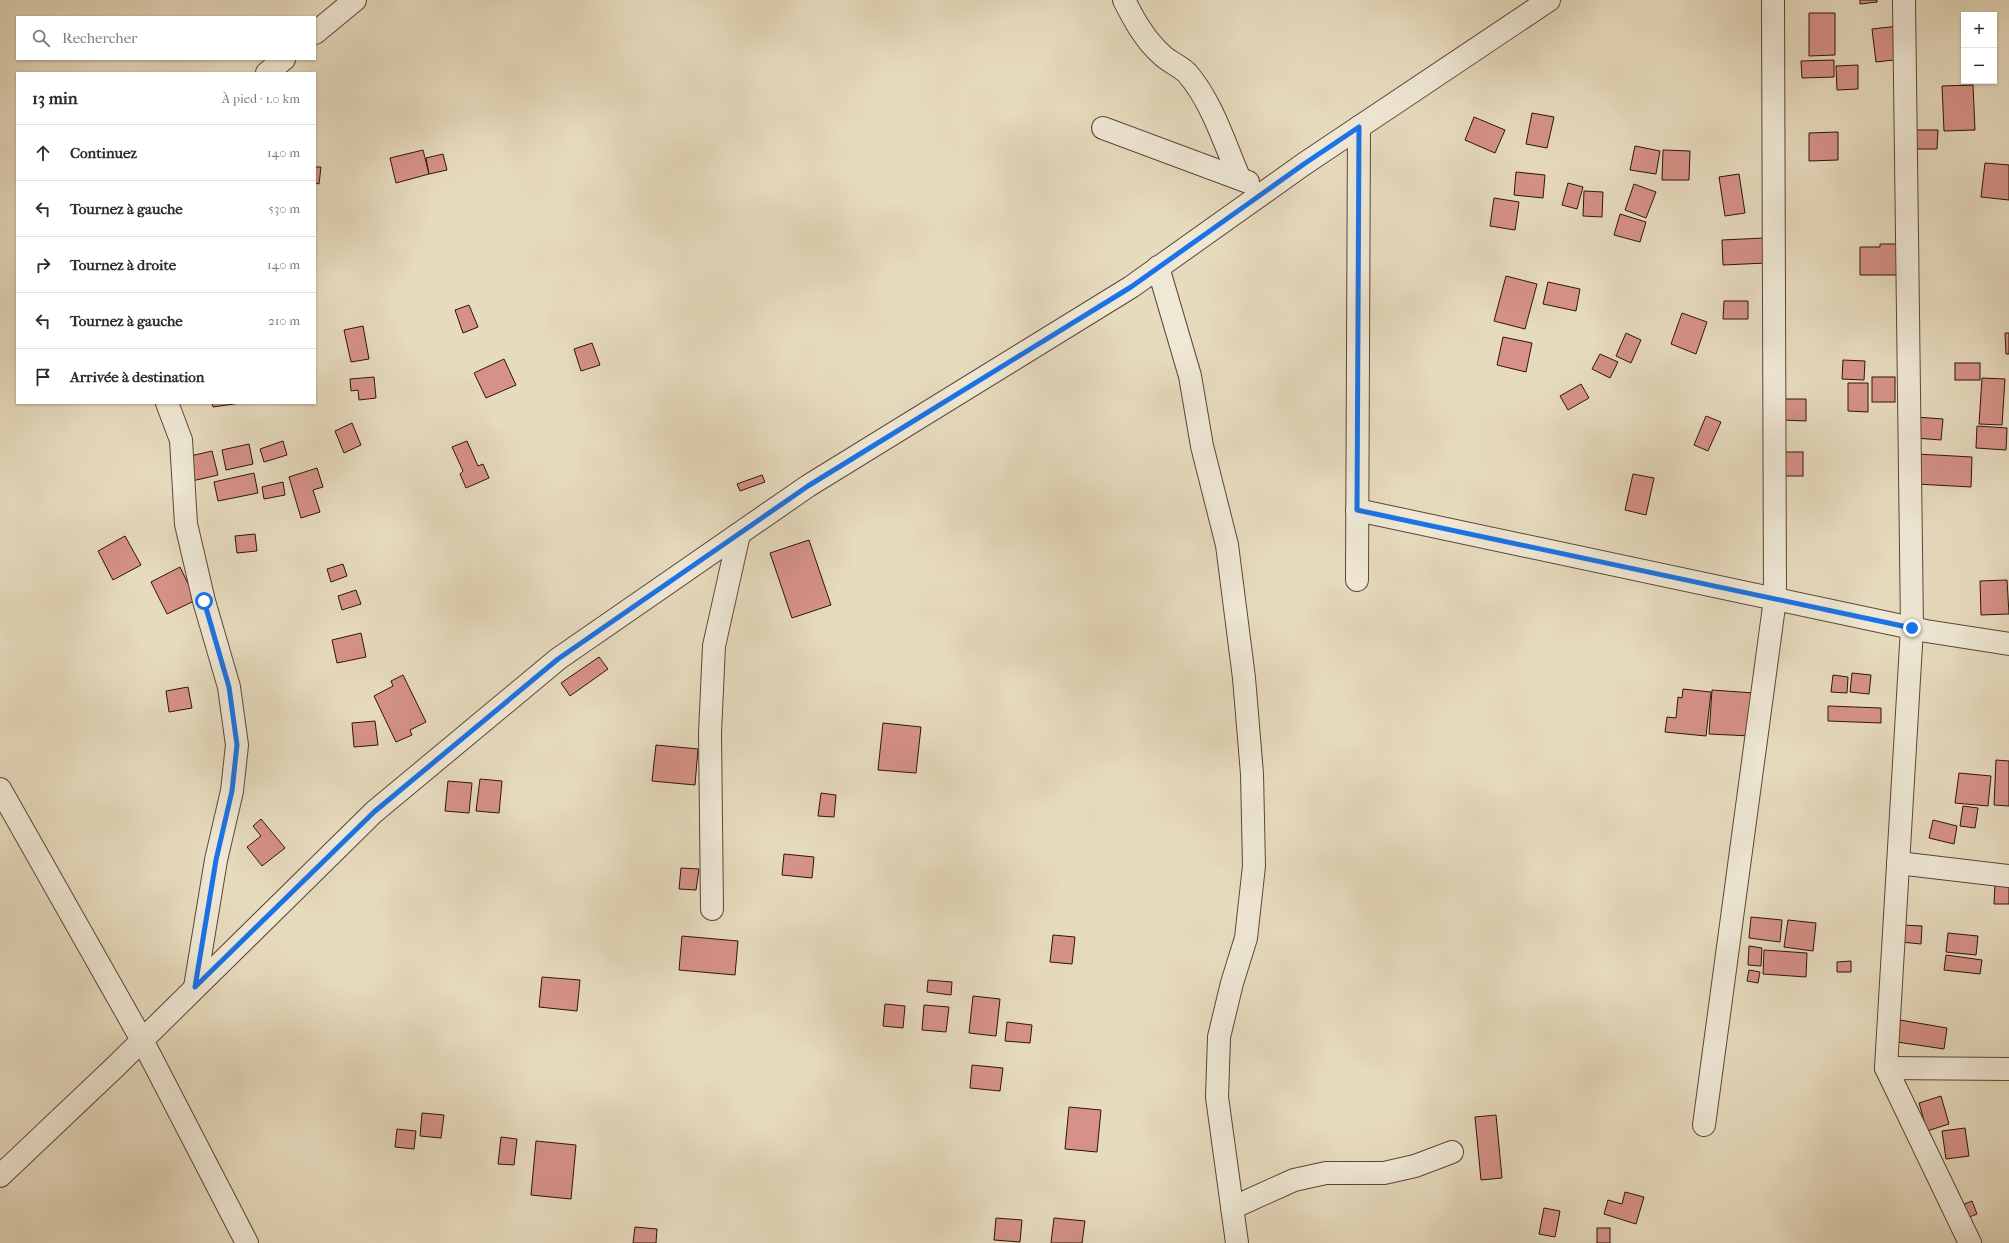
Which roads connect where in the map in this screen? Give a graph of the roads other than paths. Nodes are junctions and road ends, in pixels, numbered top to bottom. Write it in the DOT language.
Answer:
graph roads {
  1 [pos="355,0"];
  2 [pos="1124,0"];
  3 [pos="1548,0"];
  4 [pos="1773,0"];
  5 [pos="1904,0"];
  6 [pos="316,32"];
  7 [pos="283,60"];
  8 [pos="268,72"];
  9 [pos="1359,127"];
  10 [pos="1103,128"];
  11 [pos="1239,177"];
  12 [pos="1267,192"];
  13 [pos="1158,267"];
  14 [pos="167,404"];
  15 [pos="1357,510"];
  16 [pos="739,534"];
  17 [pos="1357,580"];
  18 [pos="1775,599"];
  19 [pos="1912,628"];
  20 [pos="2009,644"];
  21 [pos="0,789"];
  22 [pos="1898,864"];
  23 [pos="2009,876"];
  24 [pos="712,909"];
  25 [pos="195,987"];
  26 [pos="142,1040"];
  27 [pos="1886,1068"];
  28 [pos="2009,1069"];
  29 [pos="1704,1125"];
  30 [pos="1452,1152"];
  31 [pos="0,1176"];
  32 [pos="1232,1208"];
  33 [pos="247,1243"];
  34 [pos="1237,1243"];
  35 [pos="1970,1243"];
  1 -- 6 [label="street"];
  2 -- 11 [label="street"];
  3 -- 9 [label="street"];
  4 -- 18 [label="street"];
  5 -- 19 [label="street"];
  7 -- 8 [label="street"];
  9 -- 12 [label="street"];
  9 -- 15 [label="street"];
  10 -- 11 [label="street"];
  11 -- 12 [label="street"];
  12 -- 13 [label="street"];
  13 -- 16 [label="street"];
  13 -- 32 [label="street"];
  14 -- 25 [label="street"];
  15 -- 17 [label="street"];
  15 -- 18 [label="street"];
  16 -- 24 [label="street"];
  16 -- 25 [label="street"];
  18 -- 19 [label="street"];
  18 -- 29 [label="street"];
  19 -- 20 [label="street"];
  19 -- 22 [label="street"];
  21 -- 26 [label="street"];
  22 -- 23 [label="street"];
  22 -- 27 [label="street"];
  25 -- 26 [label="street"];
  26 -- 31 [label="street"];
  26 -- 33 [label="street"];
  27 -- 28 [label="street"];
  27 -- 35 [label="street"];
  30 -- 32 [label="street"];
  32 -- 34 [label="street"];
}
